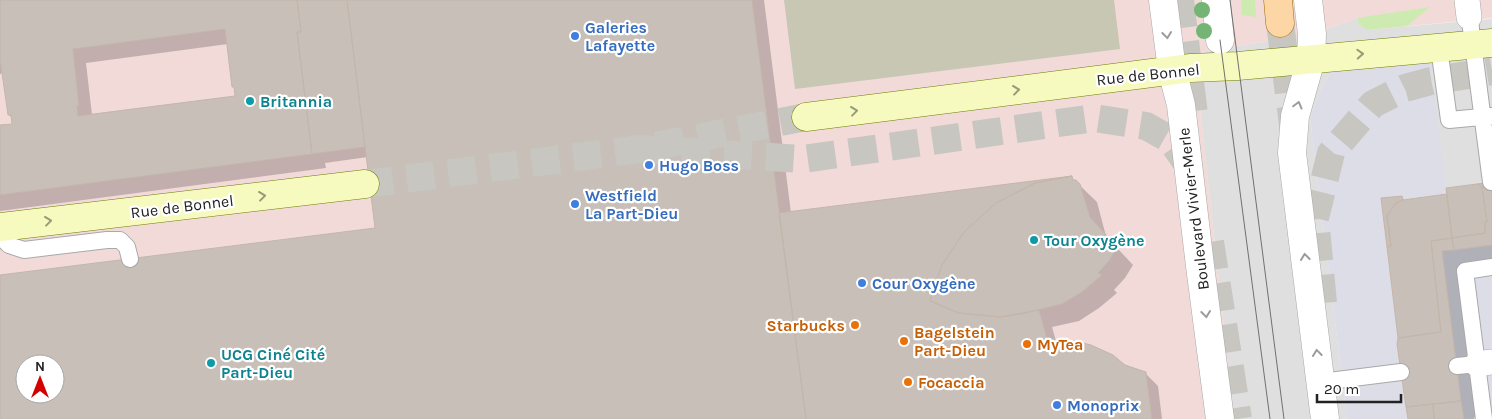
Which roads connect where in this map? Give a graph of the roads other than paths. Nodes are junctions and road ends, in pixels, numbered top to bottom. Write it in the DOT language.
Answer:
graph roads {
  1 [pos="1163,0"];
  2 [pos="1216,0"];
  3 [pos="1308,0"];
  4 [pos="1474,25"];
  5 [pos="1220,40"];
  6 [pos="1439,48"];
  7 [pos="1311,59"];
  8 [pos="1181,69"];
  9 [pos="806,117"];
  10 [pos="1482,117"];
  11 [pos="1491,182"];
  12 [pos="365,184"];
  13 [pos="0,227"];
  14 [pos="0,236"];
  15 [pos="130,259"];
  16 [pos="1492,267"];
  17 [pos="1475,364"];
  18 [pos="1401,372"];
  19 [pos="1321,382"];
  20 [pos="1220,419"];
  21 [pos="1325,419"];
  22 [pos="1484,419"];
  1 -- 8 [label="street, Boulevard Vivier-Merle, one-way"];
  2 -- 5 [label="street"];
  3 -- 7 [label="street"];
  4 -- 6 [label="main road, Rue de Bonnel"];
  4 -- 10 [label="lane"];
  5 -- 8 [label="lane"];
  7 -- 6 [label="main road, Rue de Bonnel, one-way"];
  6 -- 10 [label="lane"];
  7 -- 8 [label="main road, Rue de Bonnel"];
  19 -- 7 [label="street, one-way"];
  9 -- 8 [label="main road, Rue de Bonnel, one-way"];
  8 -- 20 [label="street, Boulevard Vivier-Merle, one-way"];
  10 -- 11 [label="lane"];
  13 -- 12 [label="main road, Rue de Bonnel, one-way"];
  14 -- 15 [label="lane"];
  16 -- 17 [label="lane"];
  17 -- 22 [label="lane"];
  18 -- 19 [label="lane"];
  19 -- 21 [label="street"];
}
